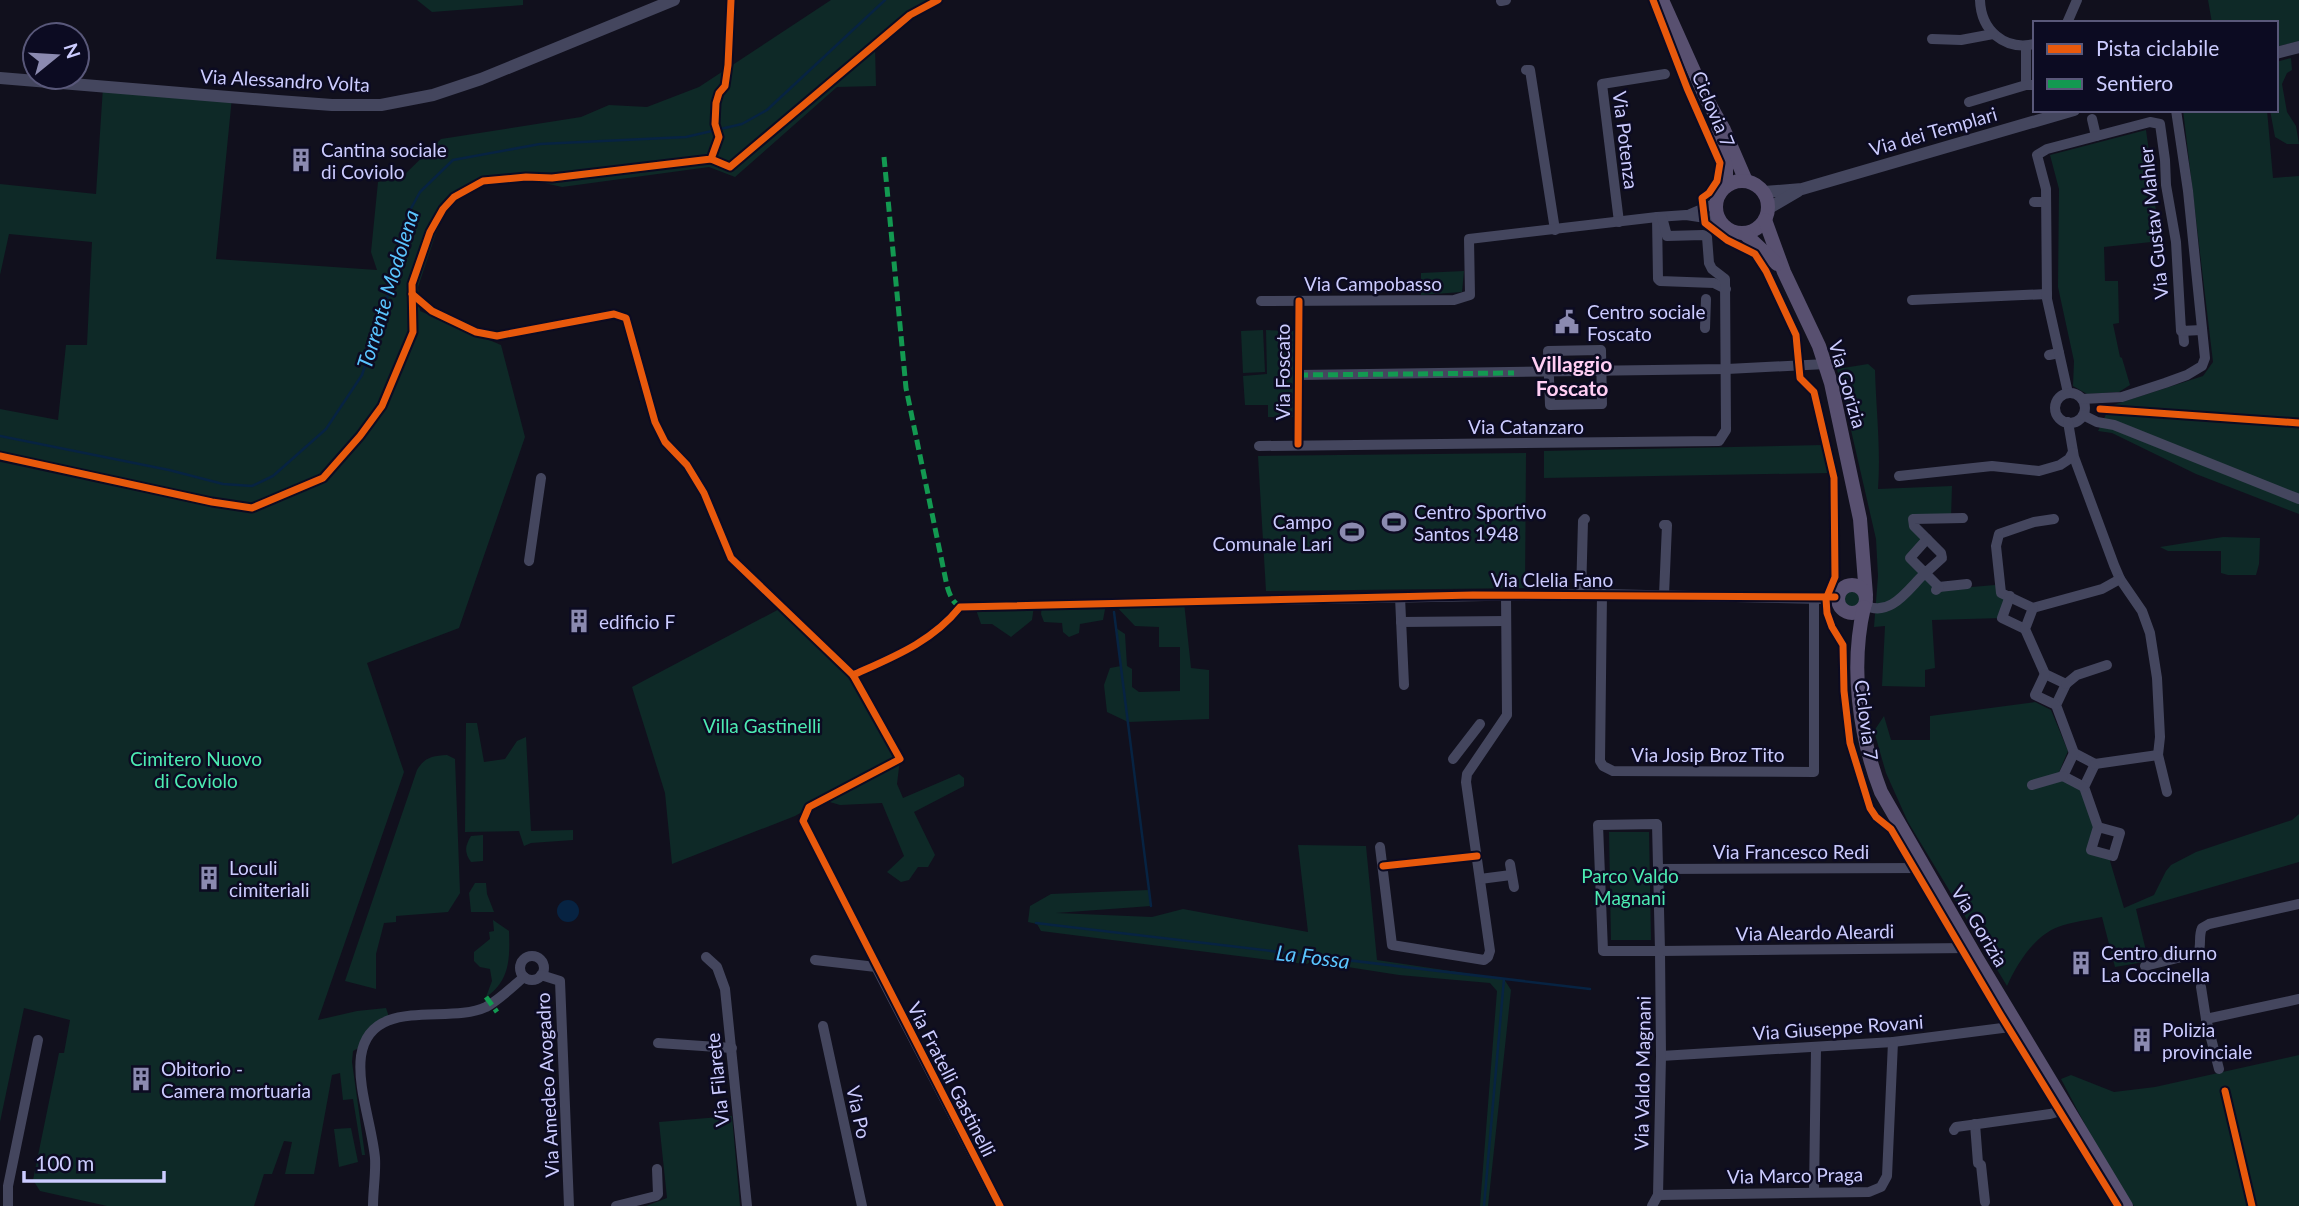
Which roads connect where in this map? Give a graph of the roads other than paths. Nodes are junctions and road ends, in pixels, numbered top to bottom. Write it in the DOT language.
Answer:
graph roads {
  1 [pos="674,0"];
  2 [pos="1662,0"];
  3 [pos="1980,0"];
  4 [pos="2077,0"];
  5 [pos="2068,21"];
  6 [pos="1993,34"];
  7 [pos="1932,39"];
  8 [pos="2030,45"];
  9 [pos="2299,47"];
  10 [pos="2278,52"];
  11 [pos="1526,70"];
  12 [pos="1665,74"];
  13 [pos="0,78"];
  14 [pos="2030,85"];
  15 [pos="1706,98"];
  16 [pos="1969,102"];
  17 [pos="2176,112"];
  18 [pos="2052,113"];
  19 [pos="2092,119"];
  20 [pos="2096,136"];
  21 [pos="1746,181"];
  22 [pos="1727,186"];
  23 [pos="1802,189"];
  24 [pos="1764,192"];
  25 [pos="2034,202"];
  26 [pos="2046,202"];
  27 [pos="1716,203"];
  28 [pos="1767,214"];
  29 [pos="1686,215"];
  30 [pos="1660,217"];
  31 [pos="1719,220"];
  32 [pos="1619,222"];
  33 [pos="1555,230"];
  34 [pos="1745,234"];
  35 [pos="1662,236"];
  36 [pos="1784,272"];
  37 [pos="1726,289"];
  38 [pos="2047,295"];
  39 [pos="1706,299"];
  40 [pos="1912,300"];
  41 [pos="1261,301"];
  42 [pos="1726,317"];
  43 [pos="2202,330"];
  44 [pos="1826,363"];
  45 [pos="1727,369"];
  46 [pos="1601,370"];
  47 [pos="1549,372"];
  48 [pos="1298,375"];
  49 [pos="2068,393"];
  50 [pos="2082,399"];
  51 [pos="2083,415"];
  52 [pos="2068,422"];
  53 [pos="1259,446"];
  54 [pos="2073,452"];
  55 [pos="1899,475"];
  56 [pos="541,478"];
  57 [pos="2299,499"];
  58 [pos="1963,518"];
  59 [pos="1586,519"];
  60 [pos="2054,519"];
  61 [pos="1664,525"];
  62 [pos="1927,539"];
  63 [pos="1863,553"];
  64 [pos="529,561"];
  65 [pos="1925,573"];
  66 [pos="2120,579"];
  67 [pos="1967,584"];
  68 [pos="1581,594"];
  69 [pos="1602,594"];
  70 [pos="1506,595"];
  71 [pos="1664,595"];
  72 [pos="2010,596"];
  73 [pos="1400,597"];
  74 [pos="1842,597"];
  75 [pos="1814,598"];
  76 [pos="1266,600"];
  77 [pos="1865,602"];
  78 [pos="2033,608"];
  79 [pos="1506,621"];
  80 [pos="1401,622"];
  81 [pos="2025,629"];
  82 [pos="1858,646"];
  83 [pos="2107,665"];
  84 [pos="2045,674"];
  85 [pos="2066,684"];
  86 [pos="1404,685"];
  87 [pos="2056,705"];
  88 [pos="1480,724"];
  89 [pos="1469,740"];
  90 [pos="1484,750"];
  91 [pos="2074,753"];
  92 [pos="2158,755"];
  93 [pos="1453,760"];
  94 [pos="2095,764"];
  95 [pos="2063,776"];
  96 [pos="2032,785"];
  97 [pos="2084,787"];
  98 [pos="2167,792"];
  99 [pos="2098,827"];
  100 [pos="1380,847"];
  101 [pos="1924,868"];
  102 [pos="1658,869"];
  103 [pos="1480,879"];
  104 [pos="1514,887"];
  105 [pos="2299,904"];
  106 [pos="1971,948"];
  107 [pos="1660,951"];
  108 [pos="706,957"];
  109 [pos="815,961"];
  110 [pos="2145,966"];
  111 [pos="541,975"];
  112 [pos="524,977"];
  113 [pos="2201,988"];
  114 [pos="2299,999"];
  115 [pos="2206,1019"];
  116 [pos="823,1026"];
  117 [pos="2018,1026"];
  118 [pos="38,1040"];
  119 [pos="1893,1042"];
  120 [pos="657,1043"];
  121 [pos="732,1048"];
  122 [pos="1816,1048"];
  123 [pos="1661,1056"];
  124 [pos="2219,1069"];
  125 [pos="2068,1109"];
  126 [pos="1975,1124"];
  127 [pos="1954,1130"];
  128 [pos="657,1169"];
  129 [pos="8,1185"];
  130 [pos="1814,1192"];
  131 [pos="1658,1195"];
  132 [pos="0,1198"];
  133 [pos="1985,1202"];
  134 [pos="8,1206"];
  135 [pos="373,1206"];
  136 [pos="569,1206"];
  137 [pos="616,1206"];
  138 [pos="747,1206"];
  139 [pos="862,1206"];
  140 [pos="1000,1206"];
  141 [pos="1652,1206"];
  142 [pos="2126,1206"];
  1 -- 13 [label="street, Via Alessandro Volta"];
  2 -- 15 [label="main road"];
  3 -- 6 [label="street"];
  4 -- 5 [label="street"];
  6 -- 7 [label="street"];
  6 -- 8 [label="street"];
  8 -- 14 [label="street"];
  9 -- 10 [label="street"];
  11 -- 33 [label="street"];
  12 -- 32 [label="street, Via Potenza"];
  14 -- 16 [label="street"];
  15 -- 21 [label="main road"];
  15 -- 22 [label="main road"];
  17 -- 43 [label="street"];
  18 -- 23 [label="street, Via dei Templari"];
  19 -- 20 [label="street"];
  20 -- 26 [label="street, Via Gustav Mahler"];
  20 -- 43 [label="street, Via Gustav Mahler"];
  21 -- 22 [label="main road"];
  21 -- 24 [label="main road"];
  22 -- 27 [label="main road"];
  23 -- 24 [label="street"];
  23 -- 28 [label="street"];
  24 -- 28 [label="main road"];
  25 -- 26 [label="street"];
  26 -- 38 [label="street, Via Gustav Mahler"];
  27 -- 29 [label="street, Via Campobasso"];
  27 -- 31 [label="main road"];
  28 -- 34 [label="main road"];
  28 -- 36 [label="main road, Via Gorizia"];
  29 -- 30 [label="street, Via Campobasso"];
  29 -- 31 [label="street, Via Campobasso"];
  30 -- 32 [label="street, Via Campobasso"];
  30 -- 35 [label="street"];
  31 -- 34 [label="main road"];
  32 -- 33 [label="street, Via Campobasso"];
  33 -- 41 [label="street, Via Campobasso"];
  34 -- 36 [label="main road"];
  35 -- 37 [label="street"];
  35 -- 37 [label="street"];
  36 -- 44 [label="main road, Via Gorizia"];
  37 -- 42 [label="street"];
  38 -- 40 [label="street"];
  38 -- 49 [label="street, Via Gustav Mahler"];
  39 -- 42 [label="street"];
  42 -- 45 [label="street"];
  43 -- 50 [label="street"];
  44 -- 45 [label="street, Via Foscato"];
  44 -- 63 [label="main road, Via Gorizia"];
  45 -- 46 [label="street, Via Foscato"];
  45 -- 53 [label="street, Via Catanzaro"];
  46 -- 47 [label="street, Via Foscato"];
  46 -- 47 [label="street"];
  46 -- 47 [label="street"];
  47 -- 48 [label="street, Via Foscato"];
  49 -- 50 [label="street"];
  49 -- 52 [label="street"];
  50 -- 51 [label="street"];
  51 -- 52 [label="street"];
  51 -- 57 [label="street"];
  52 -- 54 [label="street"];
  54 -- 55 [label="street"];
  54 -- 66 [label="street"];
  56 -- 64 [label="street"];
  58 -- 62 [label="street"];
  59 -- 68 [label="street, Via Clelia Fano"];
  60 -- 72 [label="street"];
  61 -- 71 [label="street"];
  62 -- 65 [label="street"];
  62 -- 65 [label="street"];
  63 -- 74 [label="main road"];
  63 -- 77 [label="main road, Via Gorizia"];
  65 -- 67 [label="street"];
  65 -- 77 [label="street"];
  66 -- 78 [label="street"];
  66 -- 92 [label="street"];
  68 -- 69 [label="street, Via Clelia Fano"];
  68 -- 70 [label="street, Via Clelia Fano"];
  69 -- 71 [label="street, Via Clelia Fano"];
  69 -- 75 [label="street, Via Josip Broz Tito"];
  70 -- 73 [label="street, Via Clelia Fano"];
  70 -- 79 [label="street"];
  71 -- 75 [label="street, Via Clelia Fano"];
  72 -- 78 [label="street"];
  72 -- 81 [label="street"];
  73 -- 76 [label="street, Via Clelia Fano"];
  73 -- 80 [label="street"];
  74 -- 75 [label="street, Via Clelia Fano"];
  74 -- 77 [label="main road"];
  74 -- 77 [label="main road"];
  74 -- 82 [label="main road, Via Gorizia"];
  77 -- 82 [label="main road, Via Gorizia"];
  78 -- 81 [label="street"];
  79 -- 80 [label="street"];
  79 -- 90 [label="street"];
  80 -- 86 [label="street"];
  81 -- 84 [label="street"];
  82 -- 101 [label="main road, Via Gorizia"];
  83 -- 85 [label="street"];
  84 -- 85 [label="street"];
  84 -- 87 [label="street"];
  85 -- 87 [label="street"];
  87 -- 91 [label="street"];
  88 -- 89 [label="street"];
  89 -- 90 [label="street"];
  89 -- 93 [label="street"];
  90 -- 103 [label="street"];
  91 -- 94 [label="street"];
  91 -- 95 [label="street"];
  92 -- 94 [label="street"];
  92 -- 98 [label="street"];
  94 -- 97 [label="street"];
  95 -- 96 [label="street"];
  95 -- 97 [label="street"];
  97 -- 99 [label="street"];
  100 -- 103 [label="street"];
  101 -- 102 [label="street, Via Francesco Redi"];
  101 -- 106 [label="main road, Via Gorizia"];
  102 -- 107 [label="street, Via Aleardo Aleardi"];
  102 -- 107 [label="street, Via Aleardo Aleardi"];
  103 -- 104 [label="street"];
  105 -- 110 [label="street"];
  106 -- 107 [label="street, Via Aleardo Aleardi"];
  106 -- 117 [label="main road, Via Gorizia"];
  107 -- 123 [label="street, Via Valdo Magnani"];
  108 -- 121 [label="street, Via Filarete"];
  109 -- 140 [label="street, Via Fratelli Gastinelli"];
  111 -- 112 [label="street"];
  111 -- 112 [label="street"];
  111 -- 136 [label="street, Via Amedeo Avogadro"];
  112 -- 135 [label="street"];
  113 -- 115 [label="street"];
  114 -- 115 [label="street"];
  115 -- 124 [label="street"];
  116 -- 139 [label="street, Via Po"];
  117 -- 119 [label="street, Via Giuseppe Rovani"];
  117 -- 125 [label="main road, Via Gorizia"];
  118 -- 129 [label="street"];
  119 -- 122 [label="street, Via Giuseppe Rovani"];
  119 -- 130 [label="street, Via Marco Praga"];
  120 -- 121 [label="street"];
  121 -- 138 [label="street, Via Filarete"];
  122 -- 123 [label="street, Via Giuseppe Rovani"];
  122 -- 130 [label="street"];
  123 -- 131 [label="street, Via Valdo Magnani"];
  125 -- 126 [label="street"];
  125 -- 142 [label="main road, Via Gorizia"];
  126 -- 127 [label="street"];
  126 -- 133 [label="street"];
  128 -- 137 [label="street"];
  129 -- 132 [label="street"];
  129 -- 134 [label="street"];
  130 -- 131 [label="street, Via Marco Praga"];
  131 -- 141 [label="street"];
}
